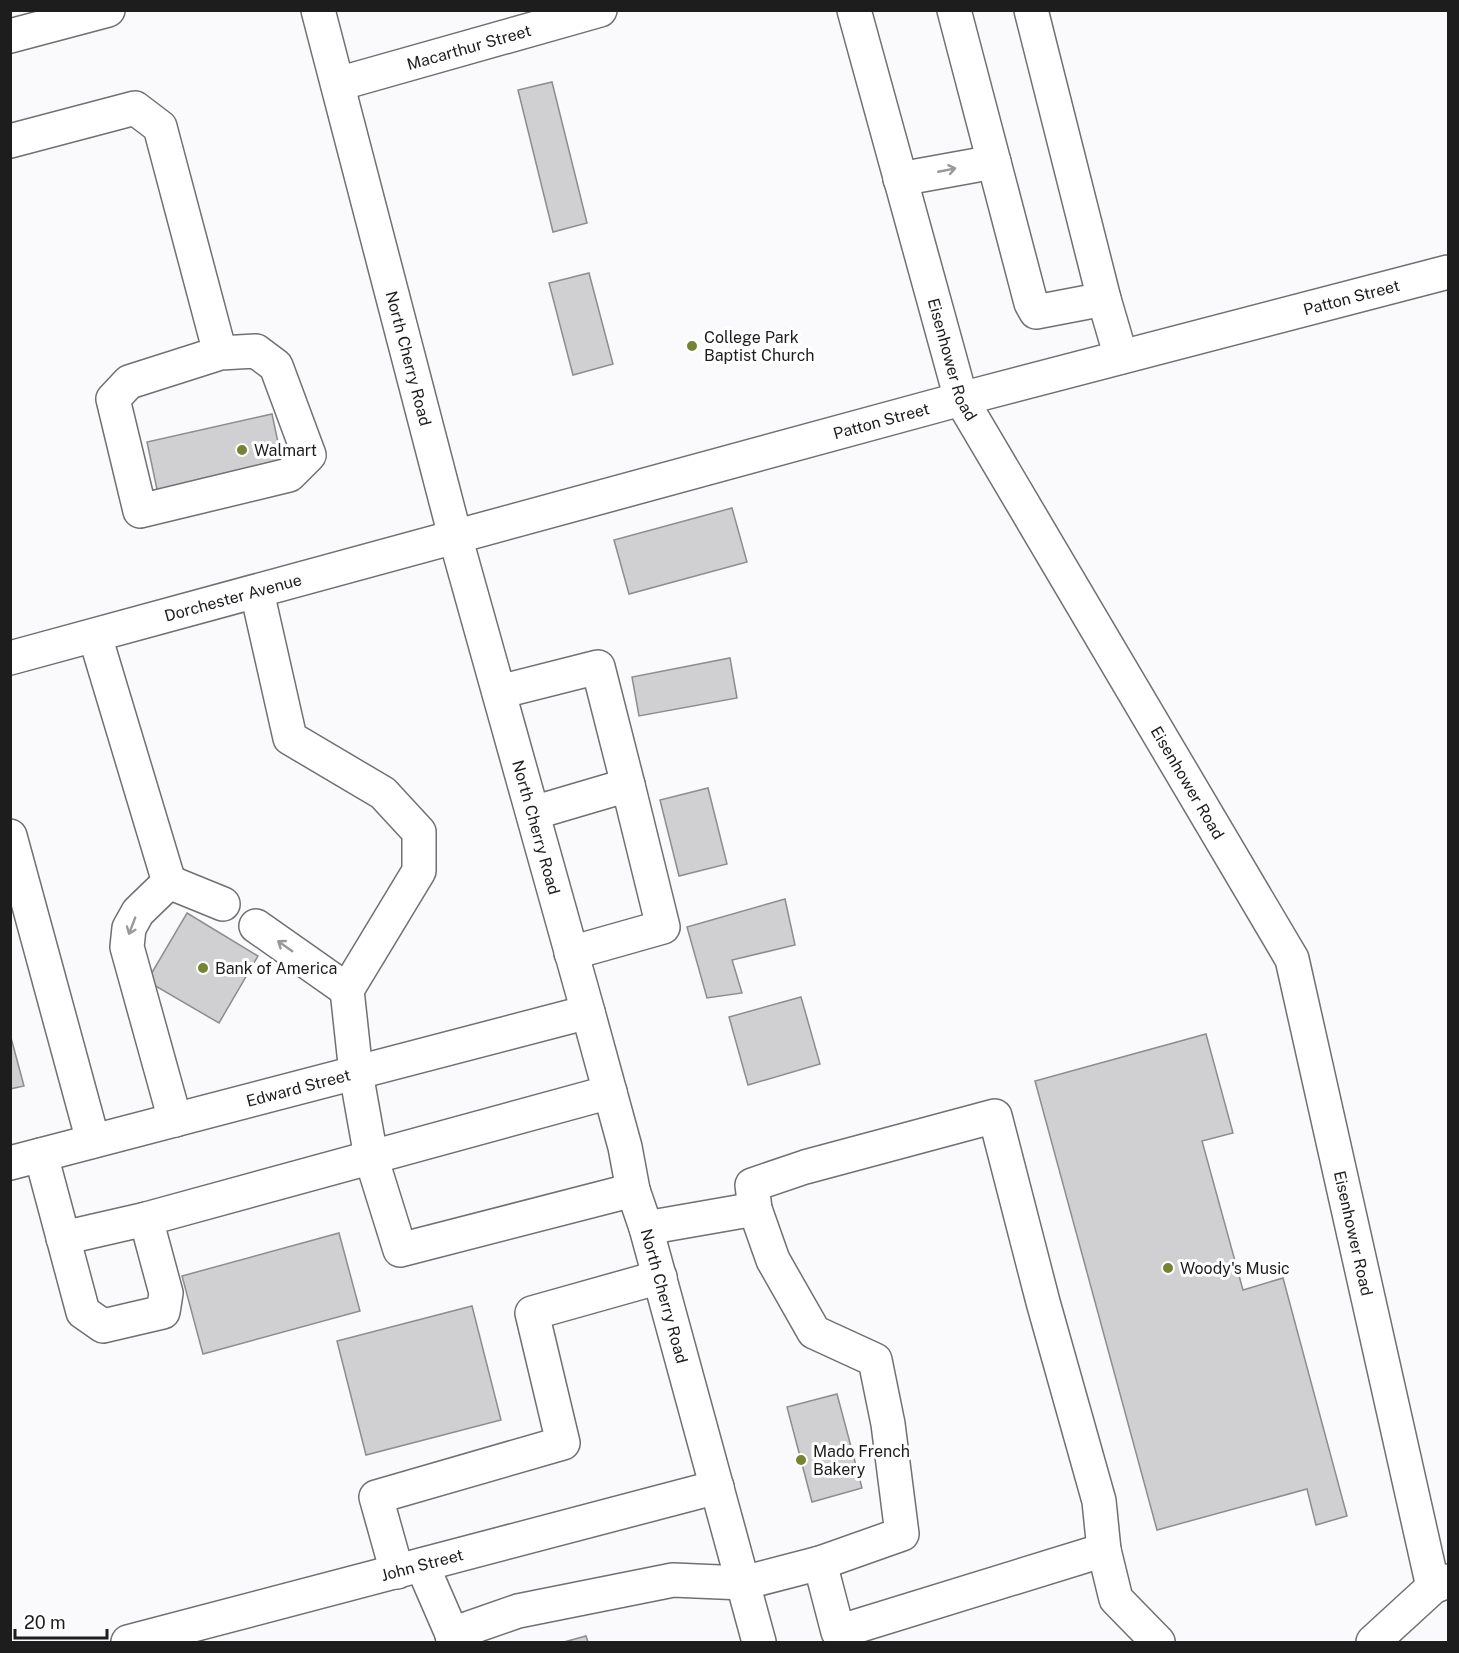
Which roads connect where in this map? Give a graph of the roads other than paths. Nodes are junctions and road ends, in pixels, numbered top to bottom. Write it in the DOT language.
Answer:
graph roads {
  1 [pos="318,10"];
  2 [pos="600,10"];
  3 [pos="854,10"];
  4 [pos="954,10"];
  5 [pos="1031,10"];
  6 [pos="102,11"];
  7 [pos="10,36"];
  8 [pos="338,84"];
  9 [pos="10,141"];
  10 [pos="994,162"];
  11 [pos="900,179"];
  12 [pos="1449,272"];
  13 [pos="1104,299"];
  14 [pos="220,353"];
  15 [pos="1121,357"];
  16 [pos="962,399"];
  17 [pos="455,536"];
  18 [pos="257,592"];
  19 [pos="95,636"];
  20 [pos="10,658"];
  21 [pos="499,692"];
  22 [pos="628,785"];
  23 [pos="533,813"];
  24 [pos="10,836"];
  25 [pos="169,882"];
  26 [pos="223,904"];
  27 [pos="256,926"];
  28 [pos="571,953"];
  29 [pos="347,990"];
  30 [pos="588,1012"];
  31 [pos="356,1073"];
  32 [pos="609,1092"];
  33 [pos="175,1120"];
  34 [pos="93,1141"];
  35 [pos="371,1157"];
  36 [pos="26,1159"];
  37 [pos="633,1190"];
  38 [pos="755,1209"];
  39 [pos="146,1219"];
  40 [pos="646,1228"];
  41 [pos="63,1238"];
  42 [pos="660,1277"];
  43 [pos="717,1488"];
  44 [pos="1104,1550"];
  45 [pos="820,1563"];
  46 [pos="409,1568"];
  47 [pos="743,1583"];
  48 [pos="1441,1584"];
  49 [pos="452,1638"];
  50 [pos="128,1642"];
  51 [pos="759,1642"];
  52 [pos="1158,1642"];
  53 [pos="1373,1642"];
  1 -- 8 [label="street, North Cherry Road"];
  2 -- 8 [label="street, Macarthur Street"];
  3 -- 11 [label="street, Eisenhower Road"];
  4 -- 10 [label="street"];
  5 -- 13 [label="street"];
  6 -- 7 [label="street"];
  8 -- 17 [label="street, North Cherry Road"];
  9 -- 14 [label="street"];
  11 -- 10 [label="street, one-way"];
  10 -- 13 [label="street"];
  11 -- 16 [label="street, Eisenhower Road"];
  12 -- 15 [label="street, Patton Street"];
  13 -- 15 [label="street"];
  14 -- 14 [label="street"];
  15 -- 16 [label="street, Patton Street"];
  16 -- 17 [label="street, Patton Street"];
  16 -- 48 [label="street, Eisenhower Road"];
  17 -- 18 [label="street, Dorchester Avenue"];
  17 -- 21 [label="street, North Cherry Road"];
  18 -- 19 [label="street, Dorchester Avenue"];
  18 -- 29 [label="street"];
  19 -- 20 [label="street, Dorchester Avenue"];
  19 -- 25 [label="street"];
  21 -- 22 [label="street"];
  21 -- 23 [label="street, North Cherry Road"];
  22 -- 23 [label="street"];
  22 -- 28 [label="street"];
  23 -- 28 [label="street, North Cherry Road"];
  24 -- 34 [label="street"];
  25 -- 26 [label="street"];
  25 -- 33 [label="street, one-way"];
  29 -- 27 [label="street, one-way"];
  28 -- 30 [label="street, North Cherry Road"];
  29 -- 31 [label="street"];
  30 -- 31 [label="street, Edward Street"];
  30 -- 32 [label="street, North Cherry Road"];
  31 -- 33 [label="street, Edward Street"];
  31 -- 35 [label="street"];
  32 -- 35 [label="street"];
  32 -- 37 [label="street, North Cherry Road"];
  33 -- 34 [label="street, Edward Street"];
  34 -- 36 [label="street, Edward Street"];
  35 -- 37 [label="street"];
  35 -- 39 [label="street"];
  36 -- 41 [label="street"];
  37 -- 40 [label="street, North Cherry Road"];
  38 -- 40 [label="street"];
  38 -- 44 [label="street"];
  38 -- 45 [label="street"];
  39 -- 41 [label="street"];
  39 -- 41 [label="street"];
  40 -- 42 [label="street, North Cherry Road"];
  42 -- 43 [label="street, North Cherry Road"];
  42 -- 46 [label="street"];
  43 -- 46 [label="street, John Street"];
  43 -- 47 [label="street, North Cherry Road"];
  44 -- 45 [label="street"];
  44 -- 52 [label="street"];
  45 -- 47 [label="street"];
  46 -- 49 [label="street"];
  46 -- 50 [label="street, John Street"];
  47 -- 49 [label="street"];
  47 -- 51 [label="street, North Cherry Road"];
  48 -- 53 [label="street"];
}
